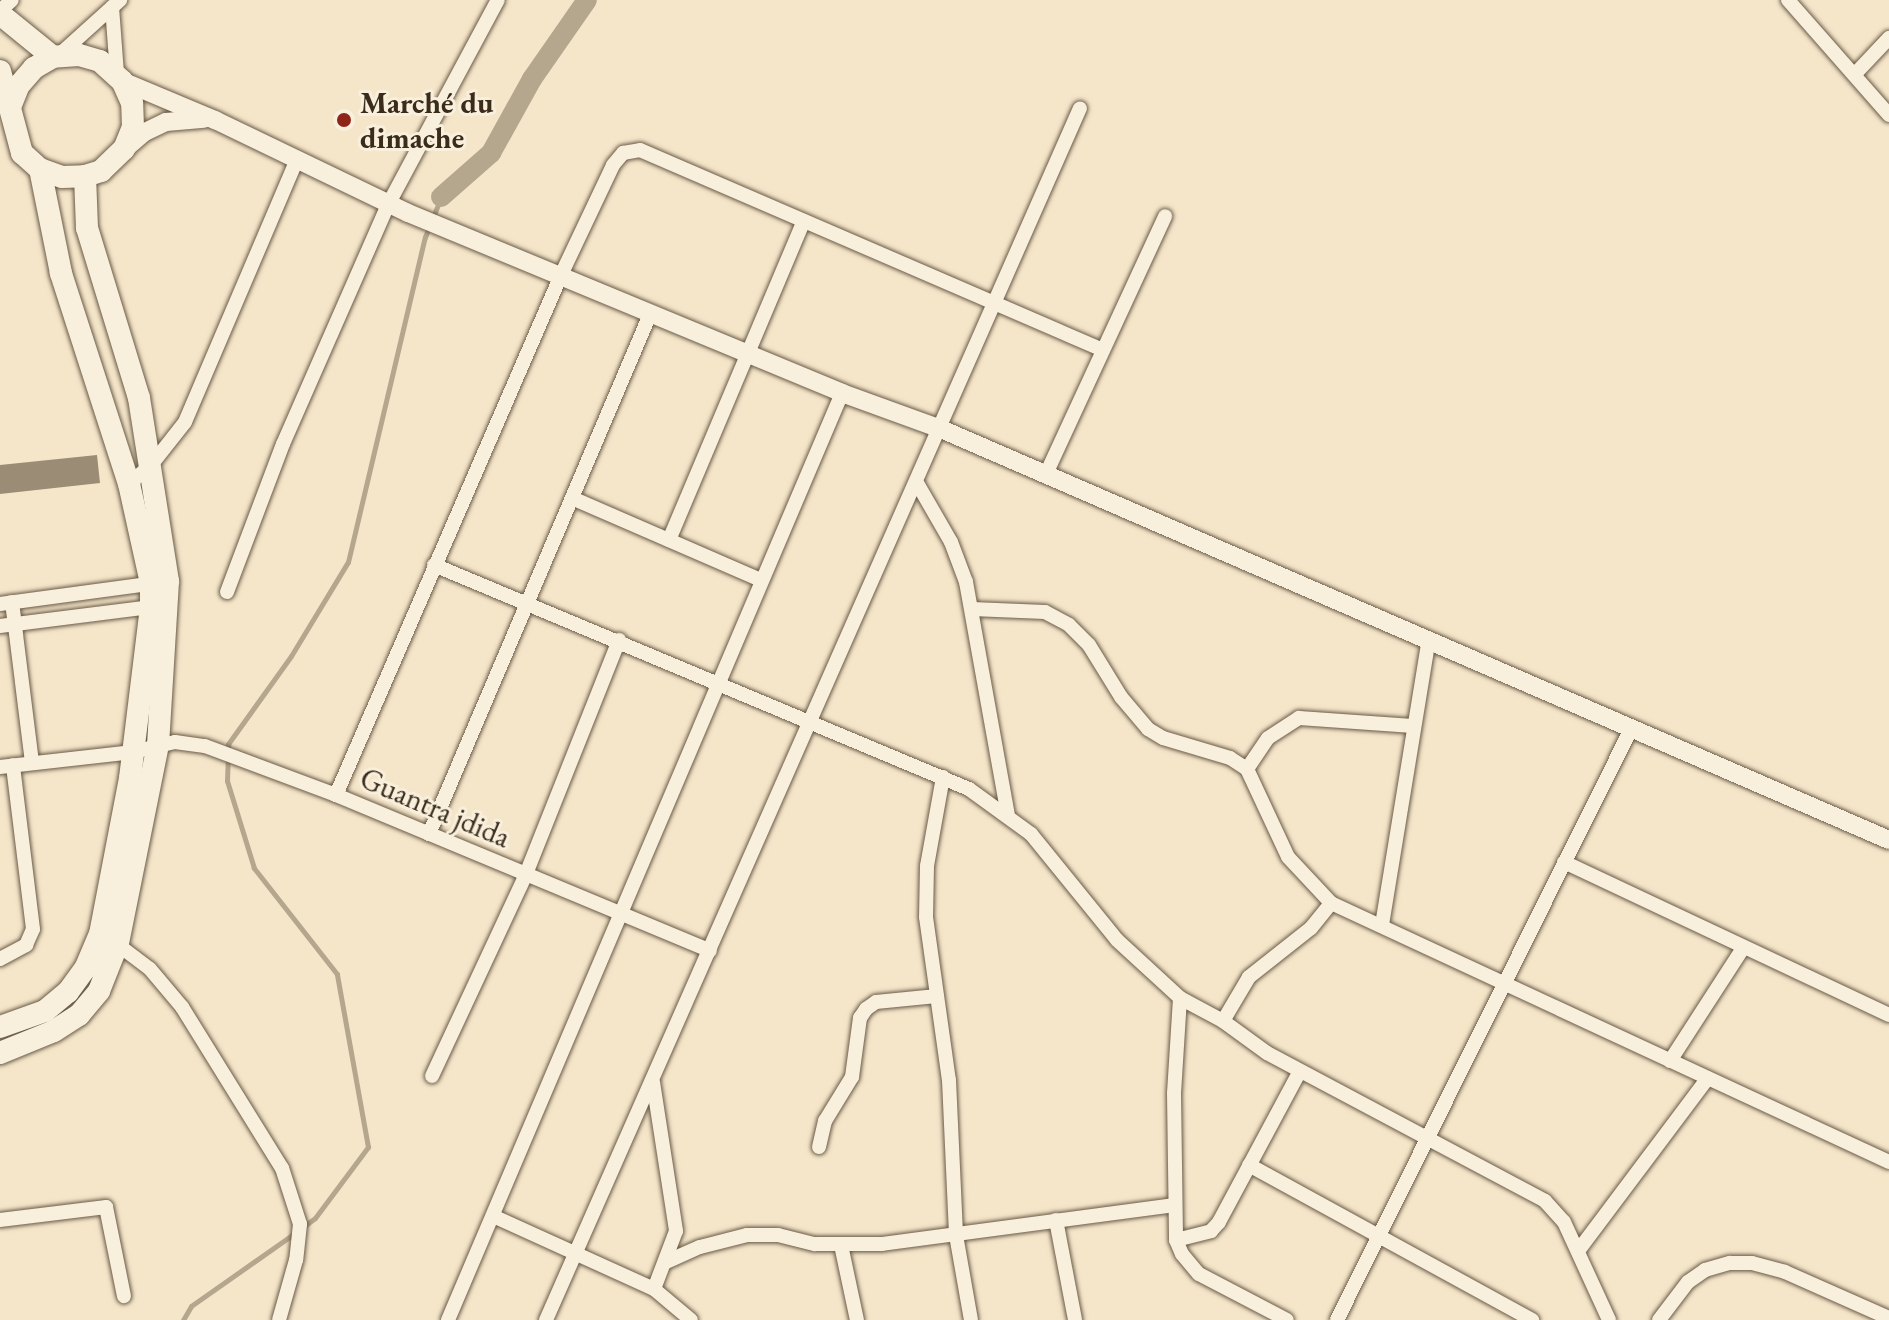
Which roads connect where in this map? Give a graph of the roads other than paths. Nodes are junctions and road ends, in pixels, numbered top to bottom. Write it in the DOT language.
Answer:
graph roads {
  1 [pos="12,0"];
  2 [pos="498,0"];
  3 [pos="1788,0"];
  4 [pos="116,4"];
  5 [pos="0,12"];
  6 [pos="1889,38"];
  7 [pos="56,57"];
  8 [pos="0,71"];
  9 [pos="1855,74"];
  10 [pos="120,77"];
  11 [pos="11,105"];
  12 [pos="1080,108"];
  13 [pos="1889,115"];
  14 [pos="215,120"];
  15 [pos="124,149"];
  16 [pos="297,160"];
  17 [pos="40,169"];
  18 [pos="85,176"];
  19 [pos="389,203"];
  20 [pos="1165,216"];
  21 [pos="804,221"];
  22 [pos="562,273"];
  23 [pos="996,303"];
  24 [pos="651,312"];
  25 [pos="1103,350"];
  26 [pos="748,353"];
  27 [pos="842,393"];
  28 [pos="941,429"];
  29 [pos="152,464"];
  30 [pos="1046,474"];
  31 [pos="917,483"];
  32 [pos="129,484"];
  33 [pos="572,498"];
  34 [pos="669,540"];
  35 [pos="434,565"];
  36 [pos="761,580"];
  37 [pos="160,582"];
  38 [pos="227,592"];
  39 [pos="6,603"];
  40 [pos="527,604"];
  41 [pos="160,606"];
  42 [pos="972,609"];
  43 [pos="8,625"];
  44 [pos="1429,639"];
  45 [pos="619,640"];
  46 [pos="718,681"];
  47 [pos="811,723"];
  48 [pos="1413,726"];
  49 [pos="1631,729"];
  50 [pos="158,745"];
  51 [pos="133,752"];
  52 [pos="32,763"];
  53 [pos="6,766"];
  54 [pos="1247,769"];
  55 [pos="943,777"];
  56 [pos="336,795"];
  57 [pos="1008,815"];
  58 [pos="429,834"];
  59 [pos="1889,840"];
  60 [pos="1564,862"];
  61 [pos="526,874"];
  62 [pos="1331,903"];
  63 [pos="619,913"];
  64 [pos="1382,925"];
  65 [pos="109,939"];
  66 [pos="1743,948"];
  67 [pos="710,951"];
  68 [pos="0,959"];
  69 [pos="1504,984"];
  70 [pos="937,996"];
  71 [pos="1180,998"];
  72 [pos="1889,1015"];
  73 [pos="1223,1021"];
  74 [pos="0,1027"];
  75 [pos="0,1053"];
  76 [pos="1670,1061"];
  77 [pos="1300,1071"];
  78 [pos="432,1076"];
  79 [pos="1708,1078"];
  80 [pos="653,1082"];
  81 [pos="1429,1139"];
  82 [pos="819,1147"];
  83 [pos="1889,1162"];
  84 [pos="1249,1165"];
  85 [pos="1173,1205"];
  86 [pos="493,1216"];
  87 [pos="0,1220"];
  88 [pos="1056,1220"];
  89 [pos="956,1235"];
  90 [pos="1379,1237"];
  91 [pos="1176,1240"];
  92 [pos="841,1245"];
  93 [pos="1578,1251"];
  94 [pos="575,1255"];
  95 [pos="666,1262"];
  96 [pos="654,1289"];
  97 [pos="124,1296"];
  98 [pos="1889,1318"];
  99 [pos="279,1320"];
  100 [pos="448,1320"];
  101 [pos="546,1320"];
  102 [pos="691,1320"];
  103 [pos="857,1320"];
  104 [pos="971,1320"];
  105 [pos="1075,1320"];
  106 [pos="1287,1320"];
  107 [pos="1337,1320"];
  108 [pos="1532,1320"];
  109 [pos="1609,1320"];
  110 [pos="1659,1320"];
  1 -- 5 [label="street"];
  2 -- 19 [label="street"];
  3 -- 9 [label="street"];
  4 -- 7 [label="street"];
  4 -- 10 [label="street"];
  5 -- 7 [label="main road"];
  6 -- 9 [label="street"];
  7 -- 10 [label="main road"];
  7 -- 11 [label="main road"];
  8 -- 11 [label="main road"];
  9 -- 13 [label="street"];
  10 -- 14 [label="street"];
  10 -- 15 [label="main road"];
  11 -- 17 [label="main road"];
  12 -- 23 [label="street"];
  14 -- 15 [label="street"];
  14 -- 16 [label="street"];
  15 -- 18 [label="main road"];
  16 -- 19 [label="street"];
  16 -- 29 [label="street"];
  17 -- 18 [label="main road"];
  17 -- 32 [label="main road"];
  18 -- 29 [label="main road"];
  19 -- 22 [label="street"];
  19 -- 38 [label="street"];
  20 -- 25 [label="street"];
  21 -- 22 [label="street"];
  21 -- 23 [label="street"];
  21 -- 26 [label="street"];
  22 -- 24 [label="street"];
  22 -- 35 [label="street"];
  23 -- 25 [label="street"];
  23 -- 28 [label="street"];
  24 -- 26 [label="street"];
  24 -- 33 [label="street"];
  25 -- 30 [label="street"];
  26 -- 27 [label="street"];
  26 -- 34 [label="street"];
  27 -- 28 [label="street"];
  27 -- 36 [label="street"];
  28 -- 30 [label="street"];
  28 -- 31 [label="street"];
  29 -- 32 [label="street"];
  29 -- 37 [label="main road"];
  30 -- 44 [label="street"];
  31 -- 42 [label="street"];
  31 -- 47 [label="street"];
  32 -- 37 [label="main road"];
  33 -- 34 [label="street"];
  33 -- 40 [label="street"];
  34 -- 36 [label="street"];
  35 -- 40 [label="street"];
  35 -- 56 [label="street"];
  36 -- 46 [label="street"];
  37 -- 39 [label="street"];
  37 -- 41 [label="main road"];
  39 -- 43 [label="street"];
  40 -- 45 [label="street"];
  40 -- 58 [label="street"];
  41 -- 43 [label="street"];
  41 -- 50 [label="main road"];
  41 -- 51 [label="main road"];
  42 -- 54 [label="street"];
  42 -- 57 [label="street"];
  43 -- 52 [label="street"];
  44 -- 48 [label="street"];
  44 -- 49 [label="street"];
  45 -- 46 [label="street"];
  45 -- 61 [label="street"];
  46 -- 47 [label="street"];
  46 -- 63 [label="street"];
  47 -- 55 [label="street"];
  47 -- 67 [label="street"];
  48 -- 54 [label="street"];
  48 -- 64 [label="street"];
  49 -- 59 [label="street"];
  49 -- 60 [label="street"];
  50 -- 51 [label="street, Guantra jdida"];
  50 -- 56 [label="street, Guantra jdida"];
  50 -- 65 [label="main road"];
  51 -- 52 [label="street, Guantra jdida"];
  51 -- 65 [label="main road"];
  52 -- 53 [label="street, Guantra jdida"];
  53 -- 68 [label="street"];
  54 -- 62 [label="street"];
  55 -- 57 [label="street"];
  55 -- 70 [label="street"];
  56 -- 58 [label="street, Guantra jdida"];
  57 -- 71 [label="street"];
  58 -- 61 [label="street, Guantra jdida"];
  60 -- 66 [label="street"];
  60 -- 69 [label="street"];
  61 -- 63 [label="street, Guantra jdida"];
  61 -- 78 [label="street"];
  62 -- 64 [label="street"];
  62 -- 73 [label="street"];
  63 -- 67 [label="street, Guantra jdida"];
  63 -- 86 [label="street"];
  64 -- 69 [label="street"];
  65 -- 74 [label="main road"];
  65 -- 75 [label="main road"];
  65 -- 99 [label="street"];
  66 -- 72 [label="street"];
  66 -- 76 [label="street"];
  67 -- 80 [label="street"];
  69 -- 76 [label="street"];
  69 -- 81 [label="street"];
  70 -- 82 [label="street"];
  70 -- 89 [label="street"];
  71 -- 73 [label="street"];
  71 -- 85 [label="street"];
  73 -- 77 [label="street"];
  76 -- 79 [label="street"];
  77 -- 81 [label="street"];
  77 -- 84 [label="street"];
  79 -- 83 [label="street"];
  79 -- 93 [label="street"];
  80 -- 94 [label="street"];
  80 -- 95 [label="street"];
  81 -- 90 [label="street"];
  81 -- 93 [label="street"];
  84 -- 90 [label="street"];
  84 -- 91 [label="street"];
  85 -- 88 [label="street"];
  85 -- 91 [label="street"];
  86 -- 94 [label="street"];
  86 -- 100 [label="street"];
  87 -- 97 [label="street"];
  88 -- 89 [label="street"];
  88 -- 105 [label="street"];
  89 -- 92 [label="street"];
  89 -- 104 [label="street"];
  90 -- 107 [label="street"];
  90 -- 108 [label="street"];
  91 -- 106 [label="street"];
  92 -- 95 [label="street"];
  92 -- 103 [label="street"];
  93 -- 109 [label="street"];
  94 -- 96 [label="street"];
  94 -- 101 [label="street"];
  95 -- 96 [label="street"];
  96 -- 102 [label="street"];
  98 -- 110 [label="street"];
}
